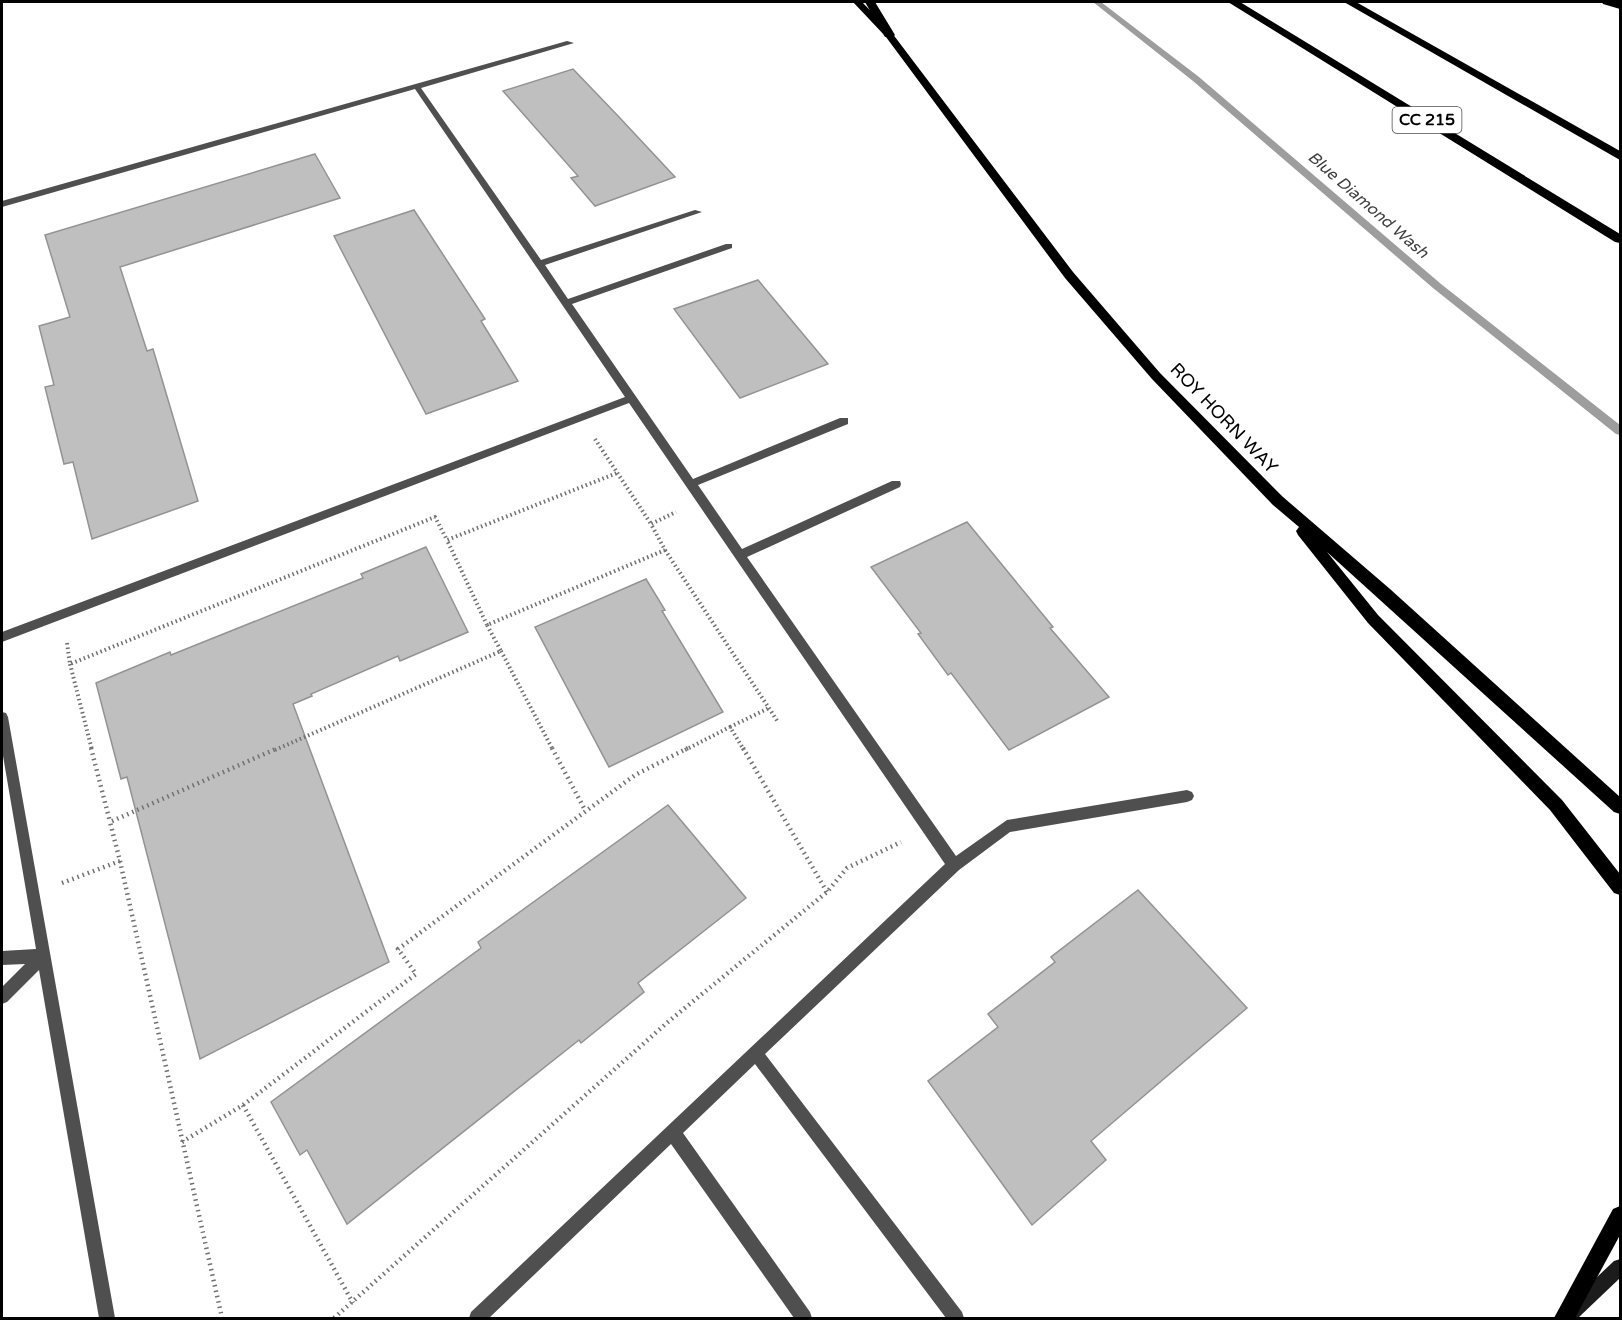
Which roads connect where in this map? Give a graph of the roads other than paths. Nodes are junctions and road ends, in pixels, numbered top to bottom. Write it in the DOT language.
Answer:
graph roads {
  1 [pos="857,2"];
  2 [pos="870,2"];
  3 [pos="1233,2"];
  4 [pos="1349,2"];
  5 [pos="1606,2"];
  6 [pos="1620,6"];
  7 [pos="889,35"];
  8 [pos="570,43"];
  9 [pos="417,87"];
  10 [pos="1620,156"];
  11 [pos="2,204"];
  12 [pos="698,212"];
  13 [pos="1620,239"];
  14 [pos="729,246"];
  15 [pos="539,264"];
  16 [pos="566,303"];
  17 [pos="632,398"];
  18 [pos="844,420"];
  19 [pos="896,483"];
  20 [pos="691,484"];
  21 [pos="1278,501"];
  22 [pos="740,555"];
  23 [pos="2,637"];
  24 [pos="2,717"];
  25 [pos="1187,796"];
  26 [pos="1620,807"];
  27 [pos="954,865"];
  28 [pos="1620,887"];
  29 [pos="43,956"];
  30 [pos="2,958"];
  31 [pos="2,997"];
  32 [pos="756,1054"];
  33 [pos="674,1133"];
  34 [pos="1620,1216"];
  35 [pos="1620,1267"];
  36 [pos="106,1318"];
  37 [pos="477,1318"];
  38 [pos="804,1318"];
  39 [pos="956,1318"];
  40 [pos="1565,1318"];
  1 -- 7 [label="main road, ROY HORN WAY"];
  2 -- 7 [label="highway"];
  3 -- 13 [label="highway, CC 215"];
  4 -- 10 [label="highway"];
  5 -- 6 [label="highway"];
  7 -- 21 [label="main road, ROY HORN WAY"];
  8 -- 9 [label="lane"];
  9 -- 11 [label="lane"];
  9 -- 15 [label="lane"];
  12 -- 15 [label="lane"];
  14 -- 16 [label="lane"];
  15 -- 16 [label="lane"];
  16 -- 17 [label="lane"];
  17 -- 20 [label="lane"];
  17 -- 23 [label="lane"];
  18 -- 20 [label="lane"];
  19 -- 22 [label="lane"];
  20 -- 22 [label="lane"];
  21 -- 26 [label="main road, ROY HORN WAY"];
  21 -- 28 [label="main road"];
  22 -- 27 [label="lane"];
  24 -- 29 [label="lane"];
  25 -- 27 [label="lane"];
  27 -- 32 [label="lane"];
  29 -- 30 [label="lane"];
  29 -- 31 [label="lane"];
  29 -- 36 [label="lane"];
  32 -- 33 [label="lane"];
  32 -- 39 [label="lane"];
  33 -- 37 [label="lane"];
  33 -- 38 [label="lane"];
  34 -- 40 [label="main road"];
  35 -- 40 [label="main road"];
}
